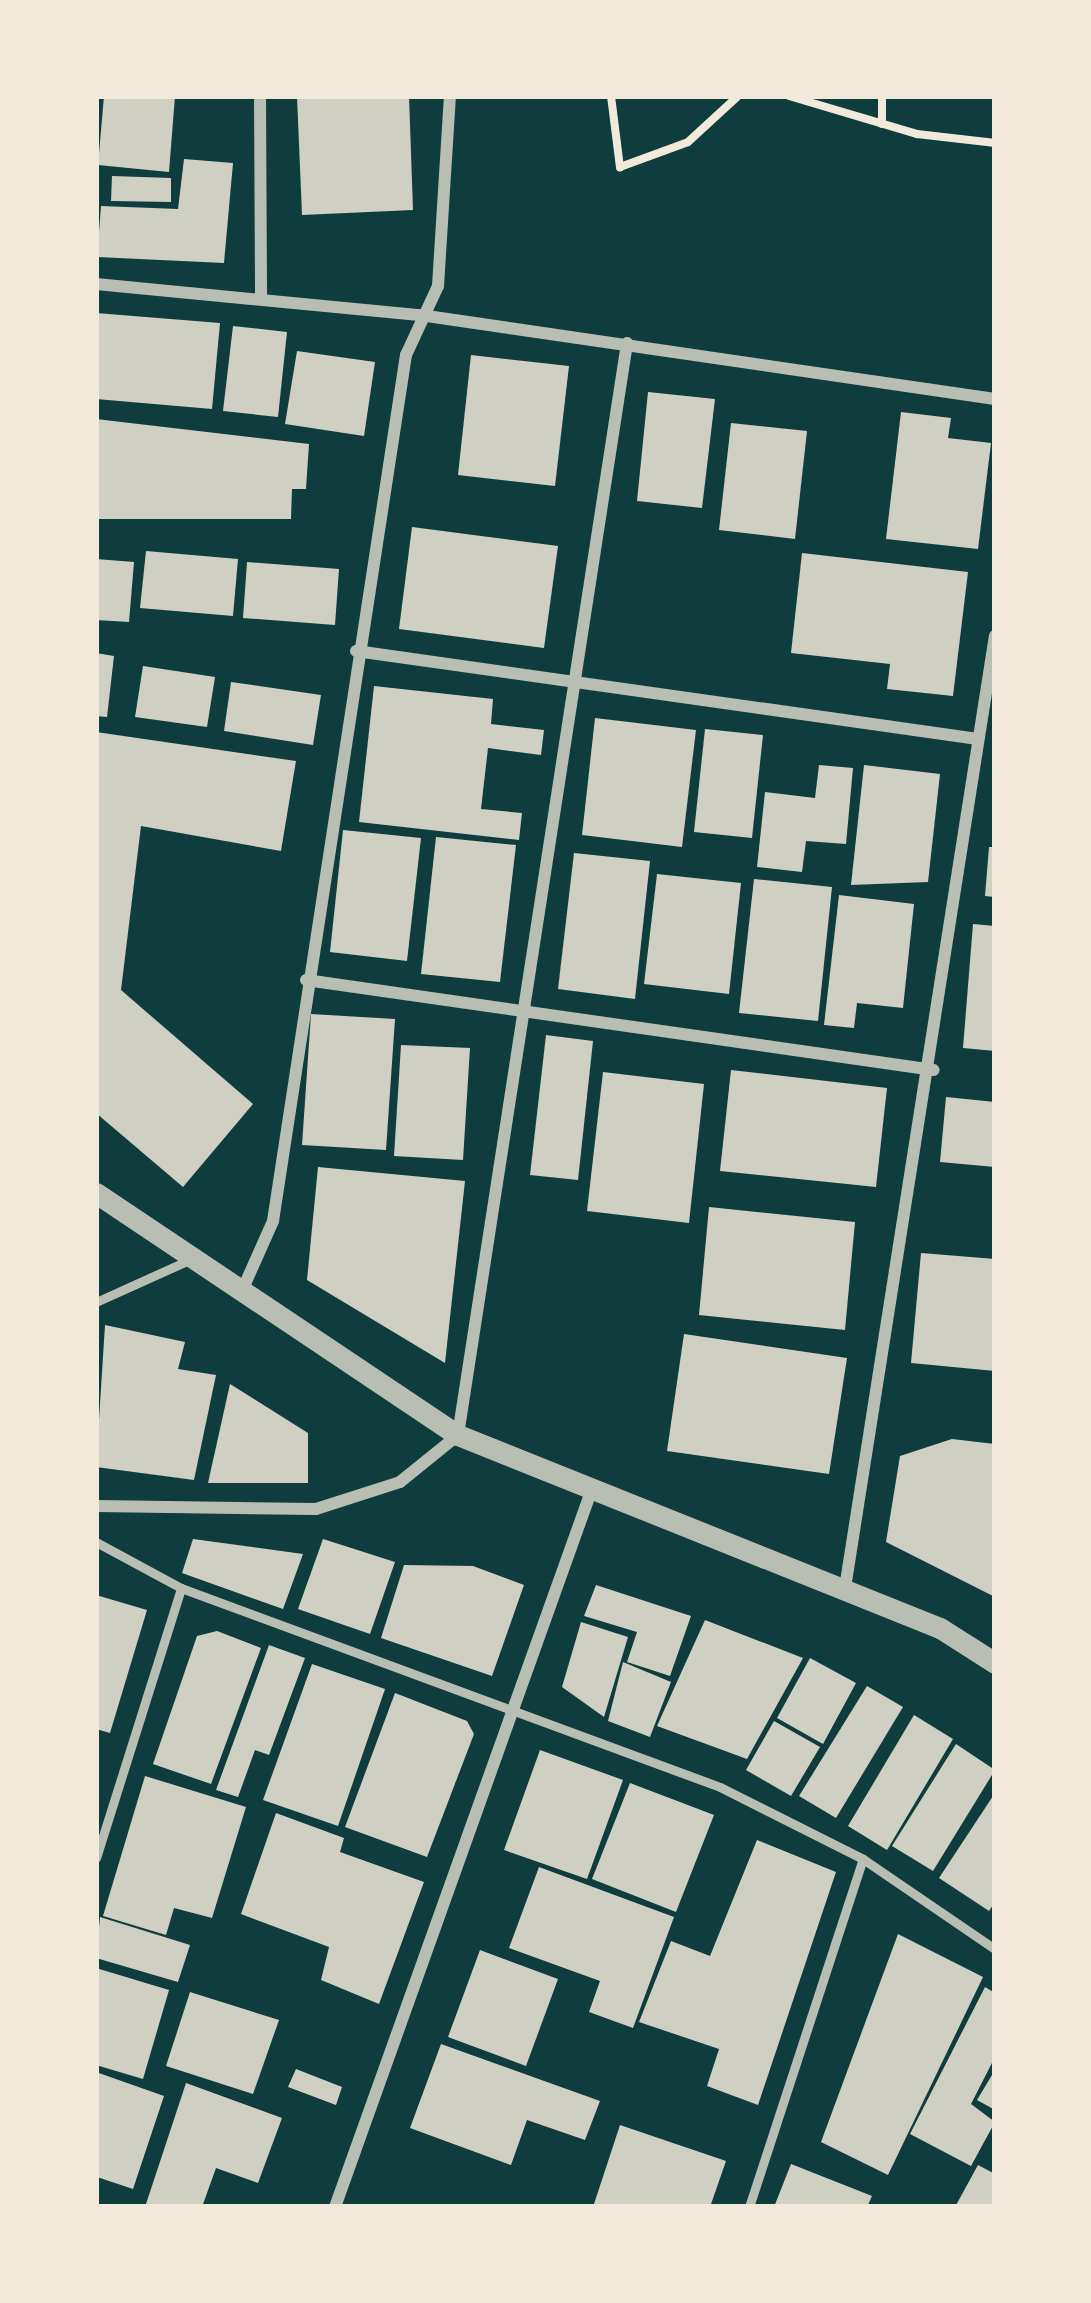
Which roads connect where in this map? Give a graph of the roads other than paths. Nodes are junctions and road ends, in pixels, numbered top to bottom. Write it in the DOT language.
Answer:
graph roads {
  1 [pos="260,96"];
  2 [pos="450,96"];
  3 [pos="96,284"];
  4 [pos="261,297"];
  5 [pos="420,315"];
  6 [pos="627,344"];
  7 [pos="995,399"];
  8 [pos="995,636"];
  9 [pos="356,651"];
  10 [pos="578,684"];
  11 [pos="978,739"];
  12 [pos="306,980"];
  13 [pos="525,1012"];
  14 [pos="934,1070"];
  15 [pos="96,1193"];
  16 [pos="187,1261"];
  17 [pos="241,1294"];
  18 [pos="96,1301"];
  19 [pos="458,1435"];
  20 [pos="592,1489"];
  21 [pos="96,1506"];
  22 [pos="96,1542"];
  23 [pos="181,1588"];
  24 [pos="845,1588"];
  25 [pos="995,1663"];
  26 [pos="513,1709"];
  27 [pos="96,1858"];
  28 [pos="863,1859"];
  29 [pos="995,1949"];
  30 [pos="335,2207"];
  31 [pos="749,2207"];
  1 -- 4 [label="street"];
  2 -- 5 [label="street"];
  3 -- 4 [label="street"];
  4 -- 5 [label="street"];
  5 -- 6 [label="street"];
  5 -- 9 [label="street"];
  6 -- 7 [label="street"];
  6 -- 10 [label="street"];
  8 -- 11 [label="street"];
  9 -- 10 [label="street"];
  9 -- 12 [label="street"];
  10 -- 11 [label="street"];
  10 -- 13 [label="street"];
  11 -- 14 [label="street"];
  12 -- 13 [label="street"];
  12 -- 17 [label="street"];
  13 -- 14 [label="street"];
  13 -- 19 [label="street"];
  14 -- 24 [label="street"];
  15 -- 16 [label="street"];
  16 -- 17 [label="street"];
  16 -- 18 [label="lane"];
  17 -- 19 [label="street"];
  19 -- 20 [label="street"];
  19 -- 21 [label="street"];
  20 -- 24 [label="street"];
  20 -- 26 [label="street"];
  22 -- 23 [label="lane"];
  23 -- 26 [label="lane"];
  23 -- 27 [label="lane"];
  24 -- 25 [label="street"];
  26 -- 28 [label="lane"];
  26 -- 30 [label="street"];
  28 -- 29 [label="lane"];
  28 -- 31 [label="lane"];
}
